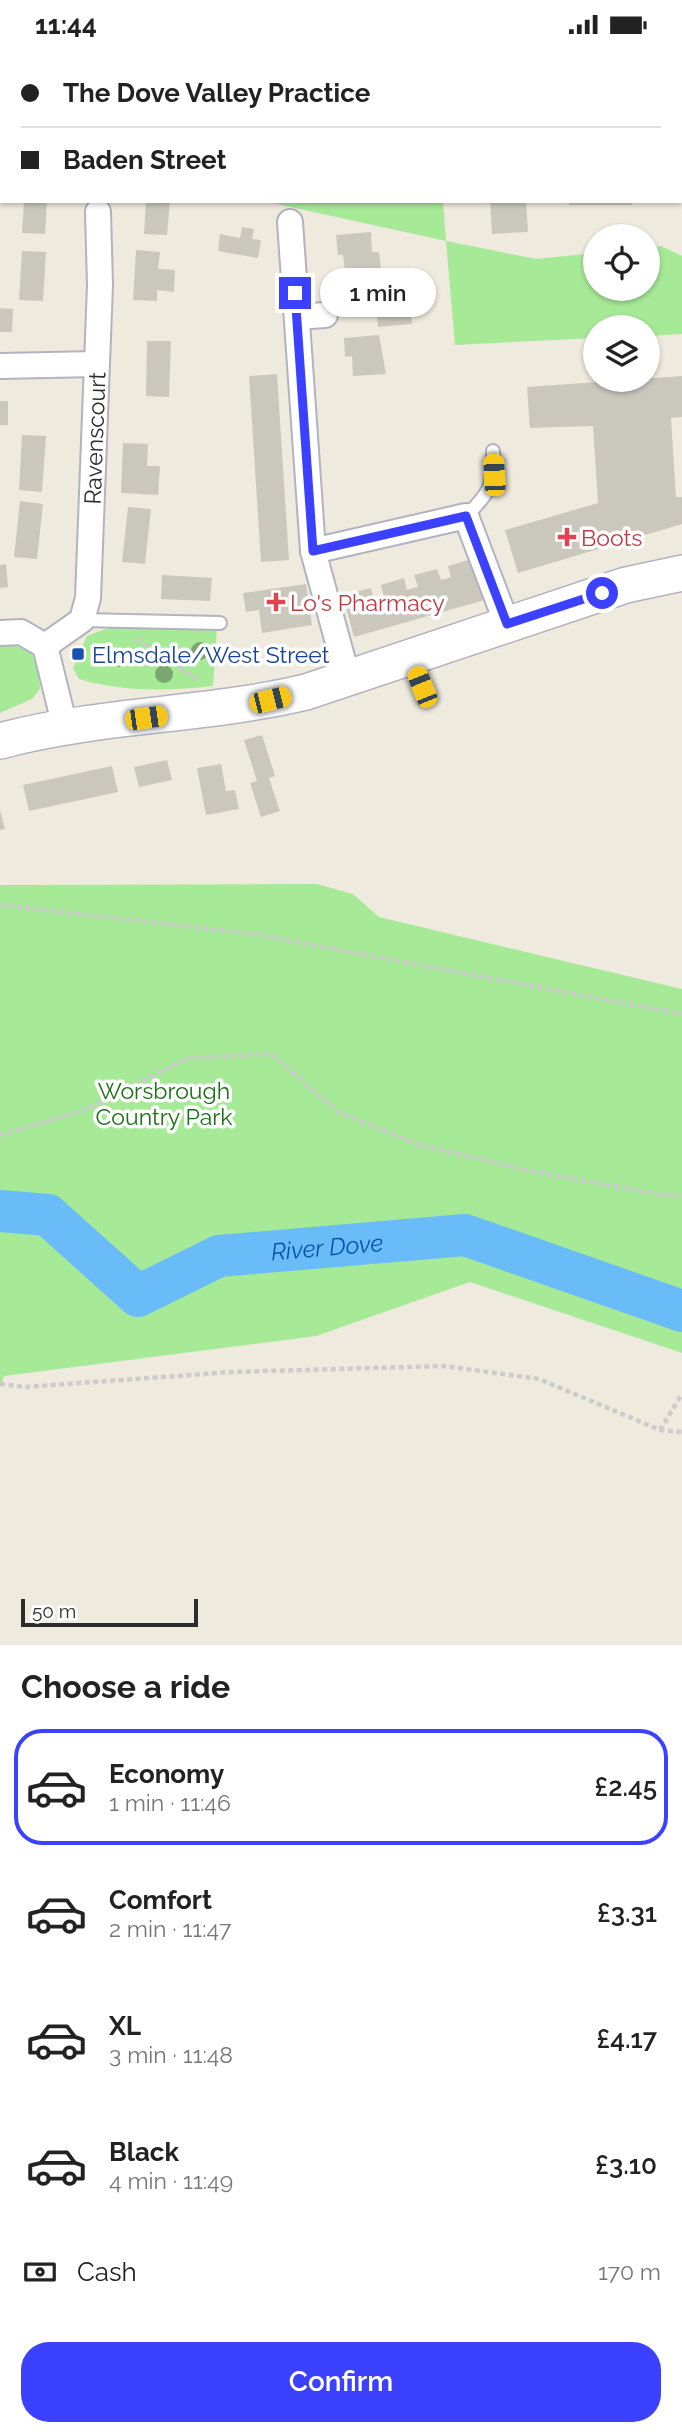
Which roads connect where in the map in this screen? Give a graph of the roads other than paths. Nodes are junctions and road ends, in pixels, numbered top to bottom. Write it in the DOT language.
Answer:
graph roads {
  1 [pos="98,212"];
  2 [pos="290,222"];
  3 [pos="325,315"];
  4 [pos="297,317"];
  5 [pos="96,364"];
  6 [pos="0,366"];
  7 [pos="493,451"];
  8 [pos="466,516"];
  9 [pos="313,551"];
  10 [pos="682,573"];
  11 [pos="92,619"];
  12 [pos="220,623"];
  13 [pos="507,624"];
  14 [pos="0,633"];
  15 [pos="45,646"];
  16 [pos="348,679"];
  17 [pos="65,727"];
  18 [pos="0,741"];
  1 -- 5 [label="street, Ravenscourt"];
  2 -- 4 [label="street"];
  3 -- 4 [label="street"];
  4 -- 9 [label="street"];
  5 -- 6 [label="street"];
  5 -- 11 [label="street, Ravenscourt"];
  7 -- 8 [label="lane"];
  8 -- 9 [label="street"];
  8 -- 13 [label="street"];
  9 -- 16 [label="street"];
  10 -- 13 [label="main road"];
  11 -- 12 [label="lane"];
  11 -- 15 [label="street"];
  13 -- 16 [label="main road"];
  14 -- 15 [label="street"];
  15 -- 17 [label="street"];
  16 -- 17 [label="main road"];
  17 -- 18 [label="main road"];
}
